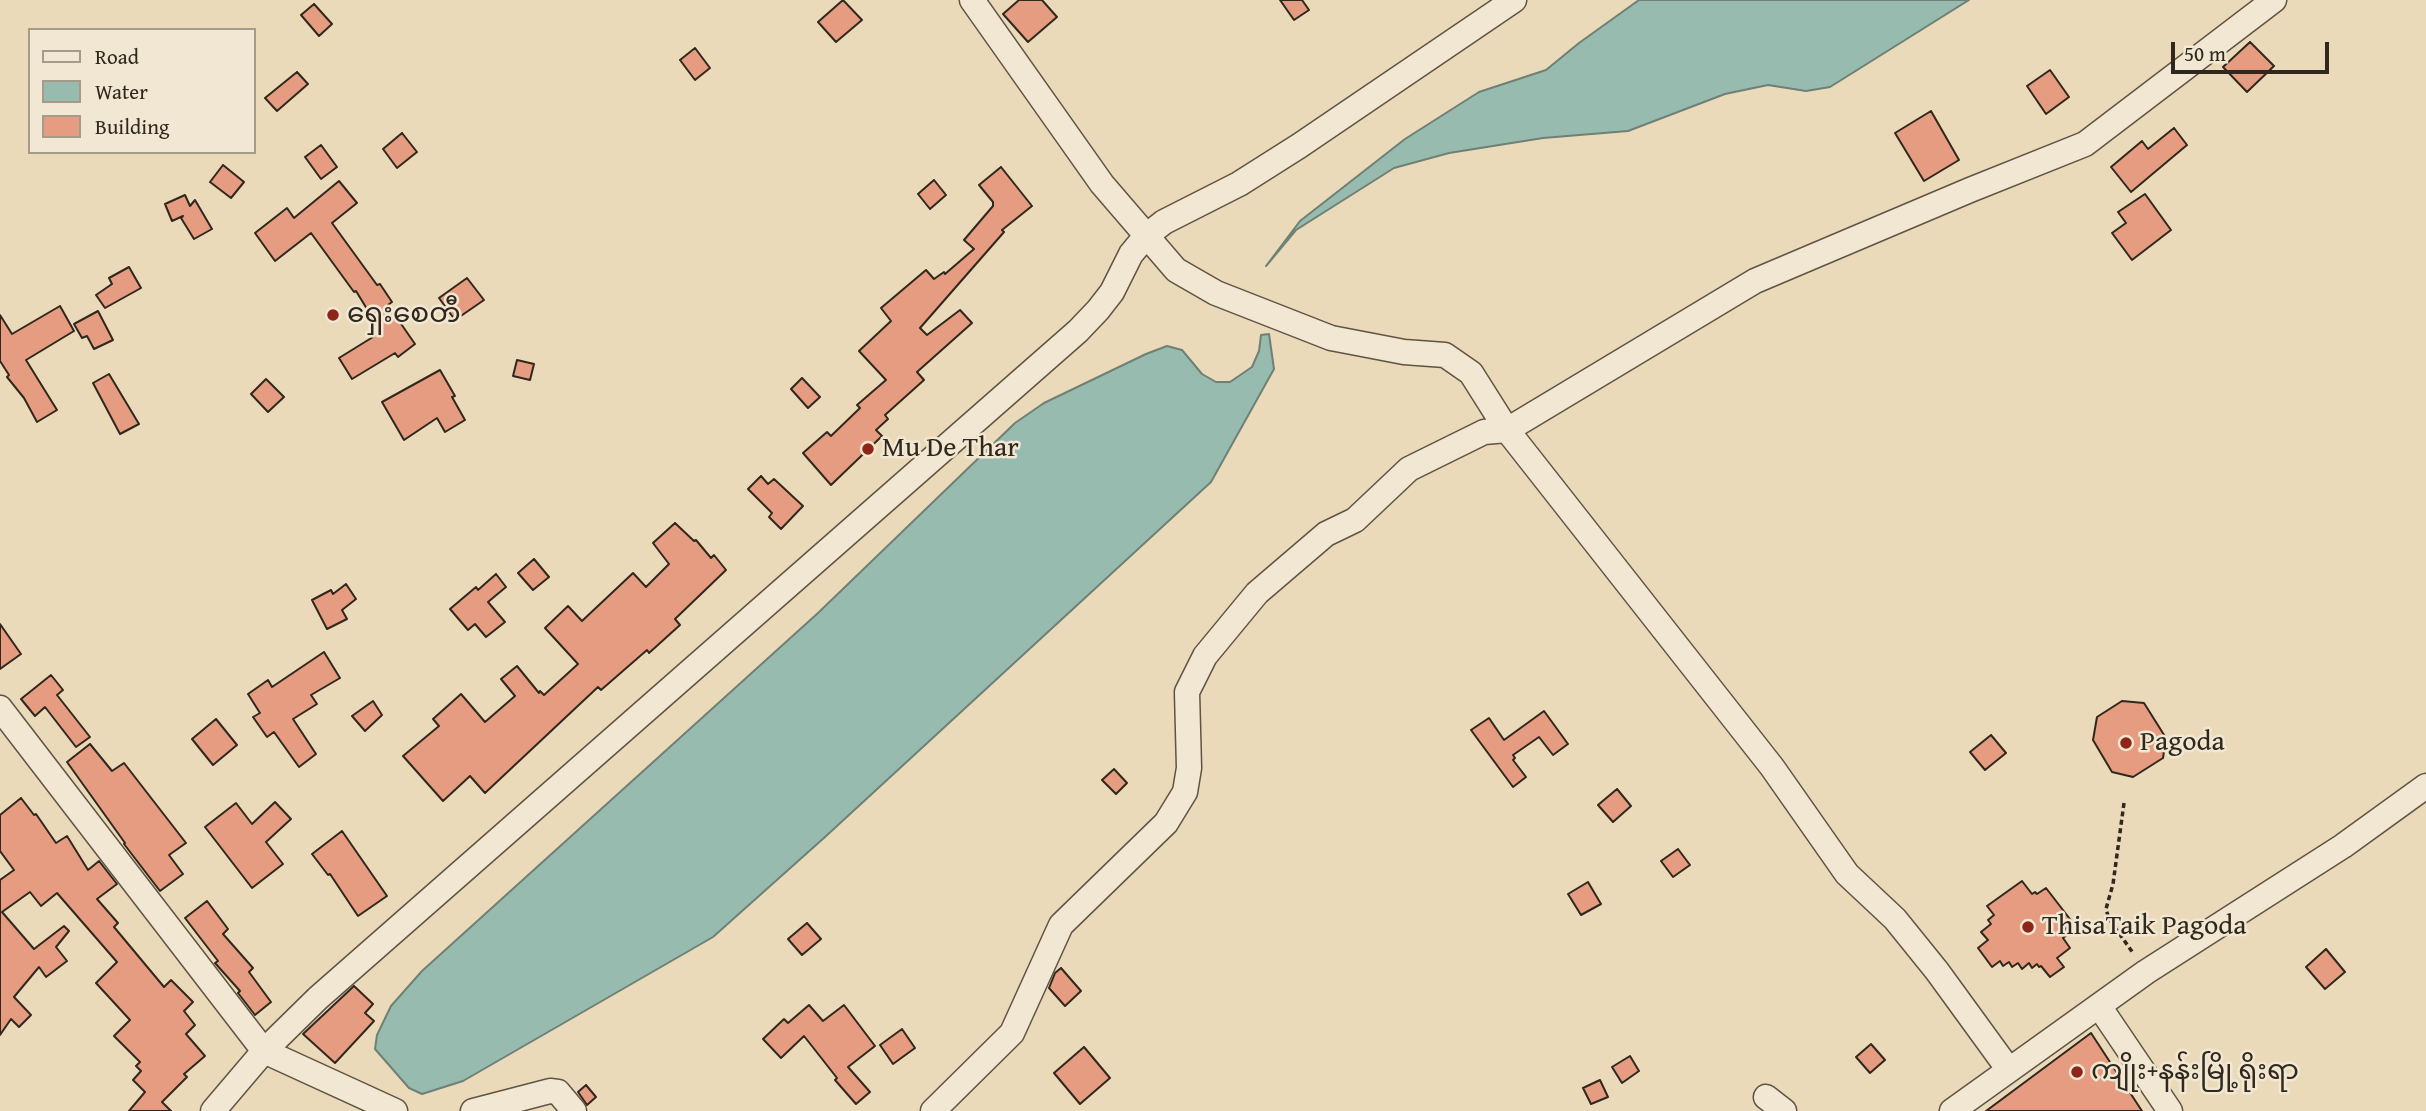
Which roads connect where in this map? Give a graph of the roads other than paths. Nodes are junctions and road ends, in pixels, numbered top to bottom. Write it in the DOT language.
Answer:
graph roads {
  1 [pos="972,0"];
  2 [pos="1514,0"];
  3 [pos="2274,0"];
  4 [pos="1146,236"];
  5 [pos="1507,430"];
  6 [pos="0,708"];
  7 [pos="2426,786"];
  8 [pos="2099,1006"];
  9 [pos="264,1051"];
  10 [pos="2009,1070"];
  11 [pos="213,1111"];
  12 [pos="396,1111"];
  13 [pos="473,1111"];
  14 [pos="574,1111"];
  15 [pos="933,1111"];
  16 [pos="1952,1111"];
  17 [pos="2170,1111"];
  1 -- 4 [label="street"];
  2 -- 4 [label="street"];
  3 -- 5 [label="street"];
  4 -- 5 [label="street"];
  4 -- 9 [label="street"];
  5 -- 10 [label="street"];
  5 -- 15 [label="street"];
  6 -- 9 [label="street"];
  7 -- 8 [label="street"];
  8 -- 10 [label="street"];
  8 -- 17 [label="street"];
  9 -- 11 [label="street"];
  9 -- 12 [label="street"];
  10 -- 16 [label="street"];
  13 -- 14 [label="street"];
}
